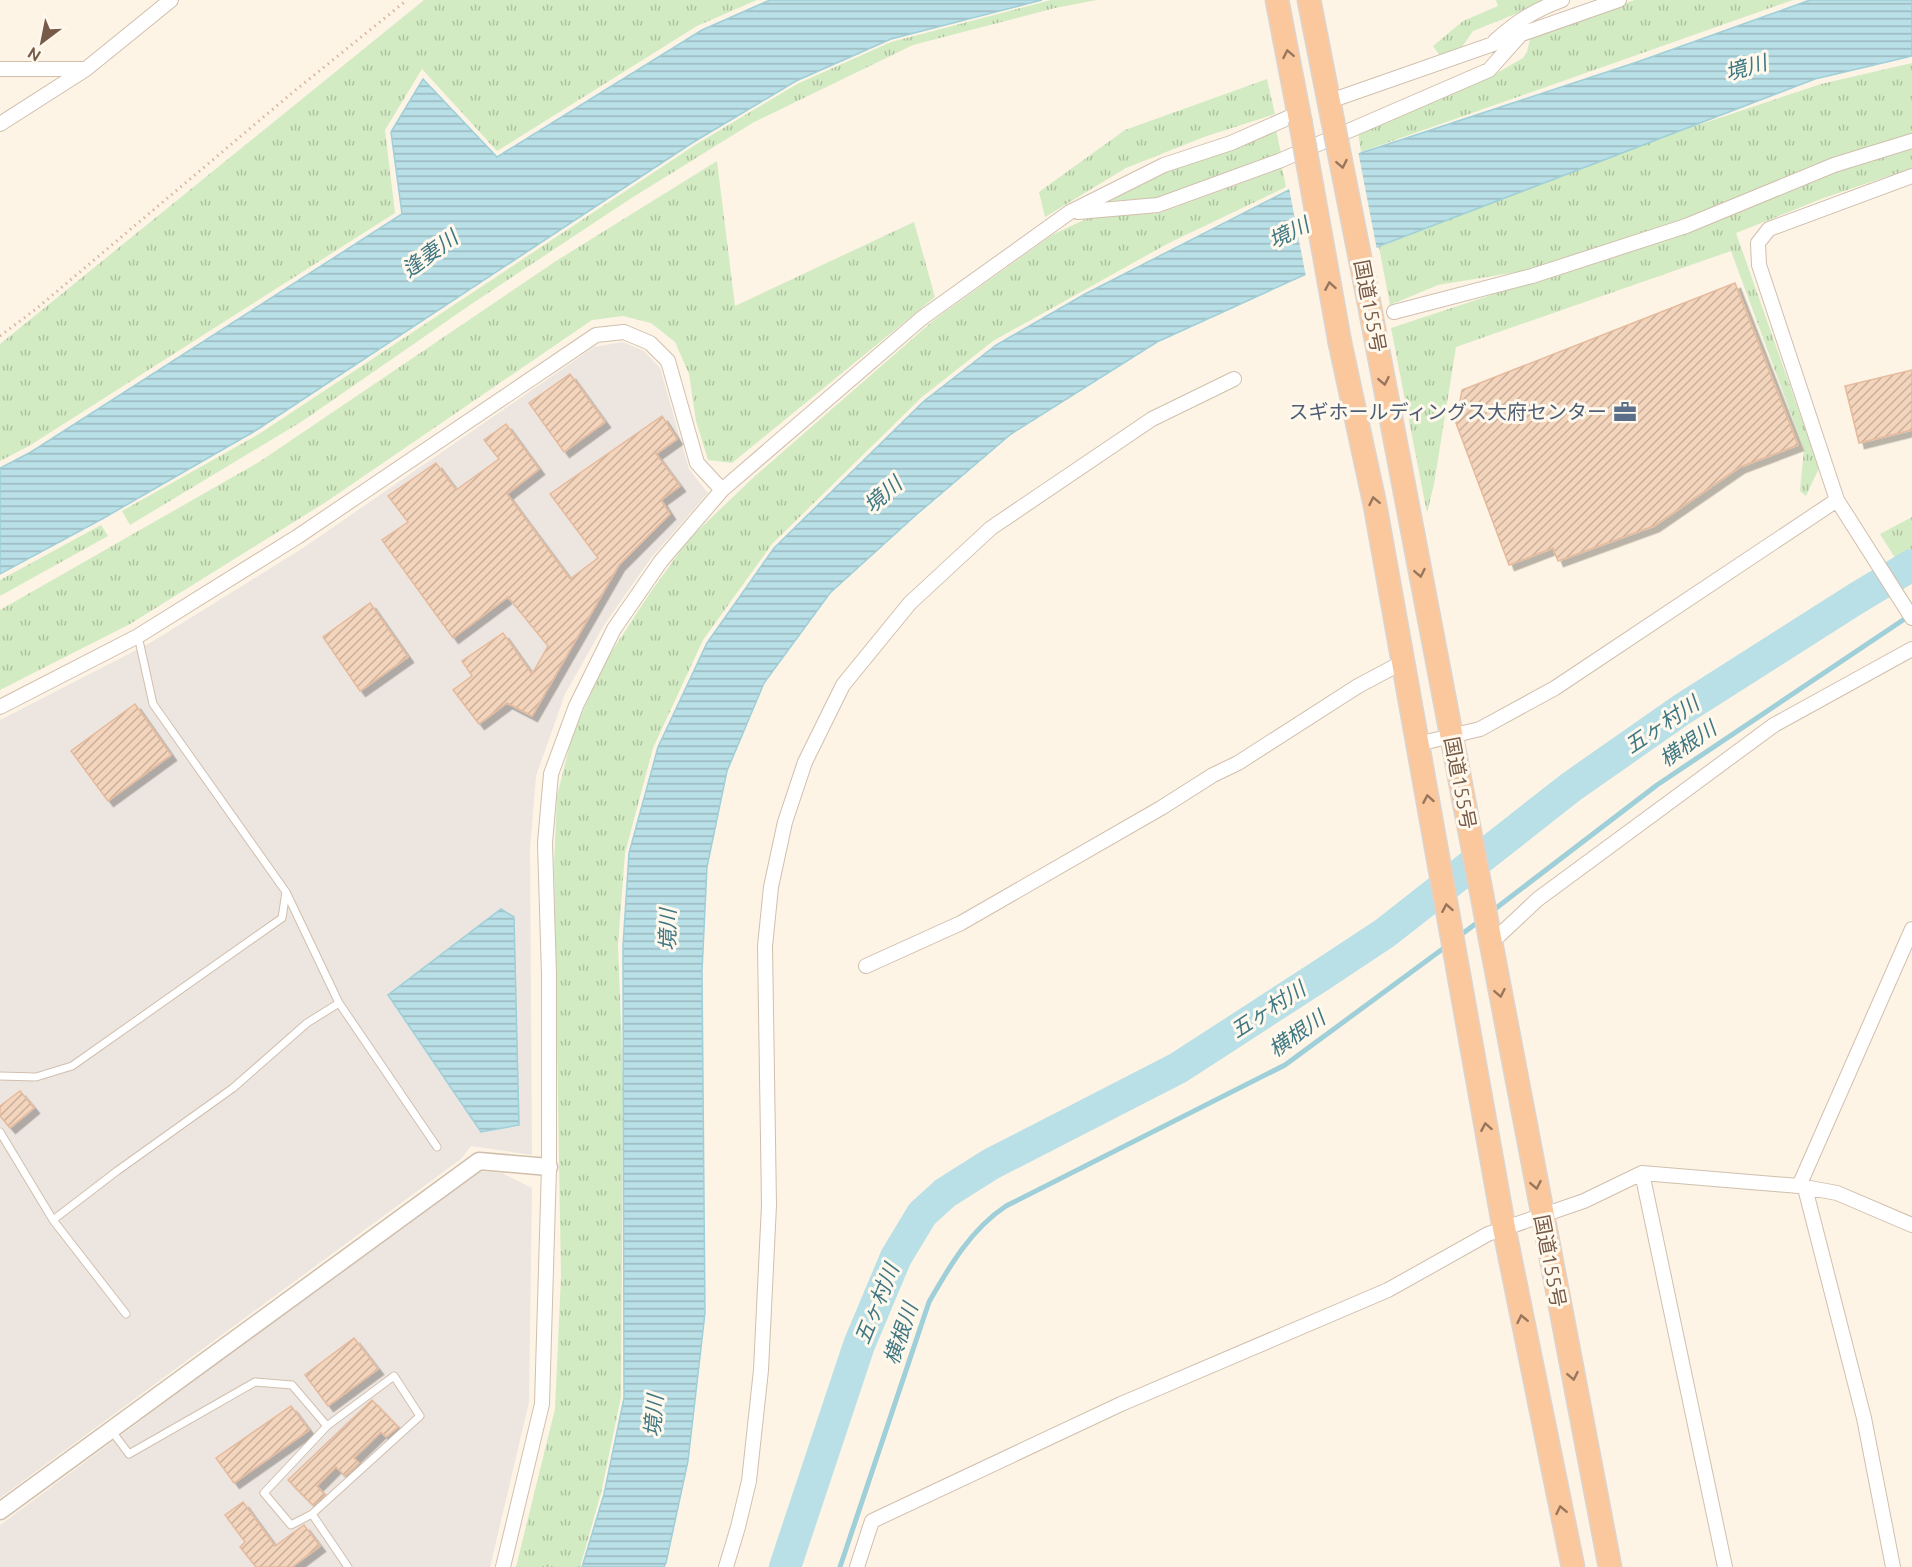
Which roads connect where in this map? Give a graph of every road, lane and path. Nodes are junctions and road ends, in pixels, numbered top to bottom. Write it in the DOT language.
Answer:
graph roads {
  1 [pos="171,0"];
  2 [pos="407,0"];
  3 [pos="1277,0"];
  4 [pos="1309,0"];
  5 [pos="1562,0"];
  6 [pos="1619,0"];
  7 [pos="1521,34"];
  8 [pos="1492,44"];
  9 [pos="0,69"];
  10 [pos="86,69"];
  11 [pos="1330,102"];
  12 [pos="1299,114"];
  13 [pos="0,124"];
  14 [pos="1912,141"];
  15 [pos="1912,176"];
  16 [pos="1070,212"];
  17 [pos="1394,312"];
  18 [pos="0,336"];
  19 [pos="1234,379"];
  20 [pos="722,490"];
  21 [pos="1837,500"];
  22 [pos="1912,618"];
  23 [pos="138,636"];
  24 [pos="1912,649"];
  25 [pos="1403,662"];
  26 [pos="0,707"];
  27 [pos="1451,736"];
  28 [pos="1418,744"];
  29 [pos="286,892"];
  30 [pos="1912,929"];
  31 [pos="1490,940"];
  32 [pos="866,966"];
  33 [pos="339,1003"];
  34 [pos="0,1076"];
  35 [pos="0,1132"];
  36 [pos="437,1147"];
  37 [pos="549,1167"];
  38 [pos="1642,1173"];
  39 [pos="1802,1187"];
  40 [pos="1541,1215"];
  41 [pos="53,1220"];
  42 [pos="1912,1225"];
  43 [pos="1504,1228"];
  44 [pos="126,1314"];
  45 [pos="327,1426"];
  46 [pos="111,1430"];
  47 [pos="0,1511"];
  48 [pos="312,1514"];
  49 [pos="348,1567"];
  50 [pos="503,1567"];
  51 [pos="726,1567"];
  52 [pos="857,1567"];
  53 [pos="1573,1567"];
  54 [pos="1610,1567"];
  55 [pos="1725,1567"];
  56 [pos="1893,1567"];
  1 -- 10 [label="street"];
  2 -- 18 [label="path"];
  12 -- 3 [label="highway, 国道155号, one-way"];
  4 -- 11 [label="highway, 国道155号"];
  5 -- 8 [label="street"];
  6 -- 7 [label="street"];
  7 -- 8 [label="street"];
  7 -- 16 [label="street"];
  8 -- 11 [label="street"];
  9 -- 10 [label="street"];
  10 -- 13 [label="street"];
  11 -- 27 [label="highway, 国道155号, one-way, bridge"];
  12 -- 16 [label="street"];
  25 -- 12 [label="highway, 国道155号, one-way, bridge"];
  14 -- 17 [label="street"];
  15 -- 21 [label="street"];
  16 -- 20 [label="street"];
  19 -- 51 [label="street"];
  20 -- 23 [label="street"];
  20 -- 37 [label="street"];
  21 -- 22 [label="street"];
  21 -- 27 [label="street"];
  23 -- 26 [label="street"];
  23 -- 29 [label="lane"];
  24 -- 31 [label="street"];
  25 -- 28 [label="highway, 国道155号"];
  25 -- 32 [label="street"];
  27 -- 28 [label="street"];
  27 -- 31 [label="highway, 国道155号"];
  43 -- 28 [label="highway, 国道155号, one-way"];
  29 -- 33 [label="lane"];
  29 -- 34 [label="lane"];
  30 -- 39 [label="street"];
  31 -- 40 [label="highway, 国道155号, one-way"];
  33 -- 36 [label="lane"];
  33 -- 41 [label="lane"];
  35 -- 41 [label="lane"];
  37 -- 46 [label="street"];
  37 -- 50 [label="street"];
  38 -- 39 [label="street"];
  38 -- 40 [label="street"];
  38 -- 55 [label="street"];
  39 -- 42 [label="street"];
  39 -- 56 [label="street"];
  40 -- 43 [label="street"];
  40 -- 54 [label="highway, 国道155号, one-way"];
  41 -- 44 [label="lane"];
  43 -- 52 [label="street"];
  53 -- 43 [label="highway, 国道155号, one-way"];
  45 -- 46 [label="lane"];
  45 -- 48 [label="lane"];
  45 -- 48 [label="lane"];
  46 -- 47 [label="street"];
  48 -- 49 [label="lane"];
}
